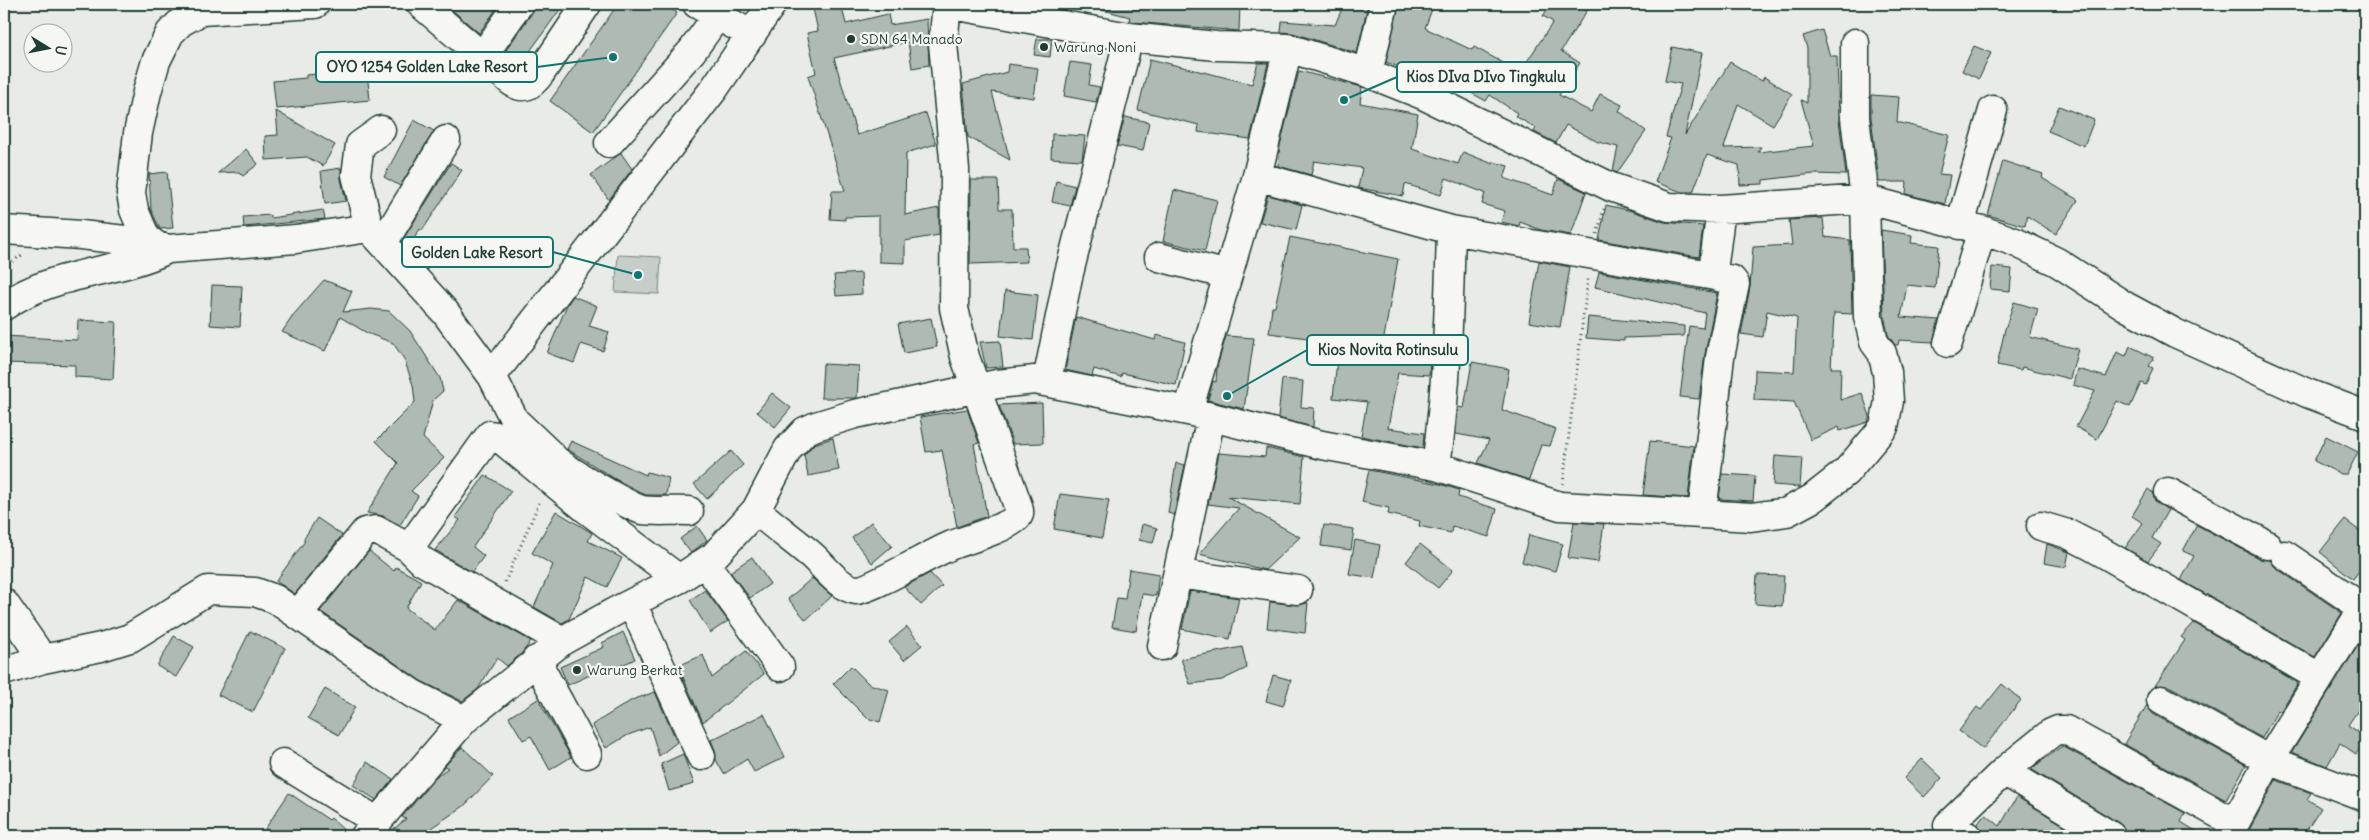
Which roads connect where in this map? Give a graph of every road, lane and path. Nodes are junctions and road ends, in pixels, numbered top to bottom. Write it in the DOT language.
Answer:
graph roads {
  1 [pos="314,4"];
  2 [pos="421,4"];
  3 [pos="519,4"];
  4 [pos="587,4"];
  5 [pos="772,4"];
  6 [pos="947,4"];
  7 [pos="1384,4"];
  8 [pos="200,8"];
  9 [pos="707,10"];
  10 [pos="752,36"];
  11 [pos="1129,37"];
  12 [pos="1855,43"];
  13 [pos="1288,48"];
  14 [pos="482,57"];
  15 [pos="1368,73"];
  16 [pos="1993,110"];
  17 [pos="381,130"];
  18 [pos="446,140"];
  19 [pos="609,143"];
  20 [pos="1257,176"];
  21 [pos="1611,187"];
  22 [pos="1866,199"];
  23 [pos="1721,209"];
  24 [pos="1971,228"];
  25 [pos="4,230"];
  26 [pos="1451,230"];
  27 [pos="376,235"];
  28 [pos="159,246"];
  29 [pos="1592,253"];
  30 [pos="1160,257"];
  31 [pos="1715,276"];
  32 [pos="1225,288"];
  33 [pos="4,306"];
  34 [pos="1948,342"];
  35 [pos="492,376"];
  36 [pos="1048,381"];
  37 [pos="976,389"];
  38 [pos="1200,414"];
  39 [pos="2365,415"];
  40 [pos="1436,466"];
  41 [pos="549,480"];
  42 [pos="2168,492"];
  43 [pos="1560,506"];
  44 [pos="756,510"];
  45 [pos="689,511"];
  46 [pos="1702,514"];
  47 [pos="2041,526"];
  48 [pos="409,548"];
  49 [pos="705,563"];
  50 [pos="1178,574"];
  51 [pos="679,579"];
  52 [pos="502,589"];
  53 [pos="1298,590"];
  54 [pos="4,603"];
  55 [pos="632,603"];
  56 [pos="2364,606"];
  57 [pos="298,614"];
  58 [pos="562,641"];
  59 [pos="1162,646"];
  60 [pos="43,659"];
  61 [pos="536,660"];
  62 [pos="780,667"];
  63 [pos="4,671"];
  64 [pos="2320,677"];
  65 [pos="2161,700"];
  66 [pos="464,720"];
  67 [pos="587,754"];
  68 [pos="701,756"];
  69 [pos="2269,760"];
  70 [pos="283,763"];
  71 [pos="2004,771"];
  72 [pos="2365,797"];
  73 [pos="372,829"];
  74 [pos="2231,830"];
  75 [pos="1951,833"];
  76 [pos="2111,836"];
  1 -- 8 [label="street"];
  2 -- 14 [label="street"];
  3 -- 14 [label="street"];
  4 -- 14 [label="street"];
  5 -- 10 [label="street"];
  6 -- 11 [label="street"];
  6 -- 37 [label="street"];
  7 -- 15 [label="street"];
  8 -- 28 [label="street"];
  9 -- 10 [label="street"];
  9 -- 19 [label="street"];
  10 -- 35 [label="street"];
  11 -- 13 [label="street"];
  11 -- 36 [label="street"];
  12 -- 22 [label="street"];
  13 -- 15 [label="street"];
  13 -- 20 [label="street"];
  15 -- 21 [label="street"];
  16 -- 24 [label="street"];
  17 -- 27 [label="street"];
  18 -- 27 [label="street"];
  20 -- 26 [label="street"];
  20 -- 32 [label="street"];
  21 -- 23 [label="street"];
  21 -- 29 [label="path"];
  22 -- 23 [label="street"];
  22 -- 24 [label="street"];
  22 -- 46 [label="street"];
  23 -- 31 [label="street"];
  24 -- 34 [label="street"];
  24 -- 39 [label="street"];
  25 -- 28 [label="street"];
  26 -- 29 [label="street"];
  26 -- 40 [label="street"];
  27 -- 28 [label="street"];
  27 -- 35 [label="street"];
  28 -- 33 [label="street"];
  29 -- 31 [label="street"];
  29 -- 43 [label="path"];
  30 -- 32 [label="street"];
  31 -- 46 [label="street"];
  32 -- 38 [label="street"];
  35 -- 45 [label="street"];
  36 -- 37 [label="street"];
  36 -- 38 [label="street"];
  37 -- 44 [label="street"];
  37 -- 44 [label="street"];
  38 -- 40 [label="street"];
  38 -- 50 [label="street"];
  40 -- 43 [label="street"];
  41 -- 48 [label="street"];
  41 -- 51 [label="street"];
  41 -- 52 [label="path"];
  42 -- 56 [label="street"];
  43 -- 46 [label="street"];
  44 -- 49 [label="street"];
  47 -- 64 [label="street"];
  48 -- 57 [label="street"];
  48 -- 58 [label="street"];
  49 -- 51 [label="street"];
  49 -- 62 [label="street"];
  50 -- 53 [label="street"];
  50 -- 59 [label="street"];
  51 -- 55 [label="street"];
  54 -- 60 [label="street"];
  55 -- 58 [label="street"];
  55 -- 68 [label="street"];
  56 -- 64 [label="street"];
  57 -- 60 [label="street"];
  57 -- 66 [label="street"];
  58 -- 61 [label="street"];
  60 -- 63 [label="street"];
  61 -- 66 [label="street"];
  61 -- 67 [label="street"];
  64 -- 69 [label="street"];
  65 -- 69 [label="street"];
  66 -- 73 [label="street"];
  69 -- 72 [label="street"];
  69 -- 74 [label="street"];
  70 -- 73 [label="street"];
  71 -- 74 [label="street"];
  71 -- 75 [label="street"];
  71 -- 76 [label="street"];
}
